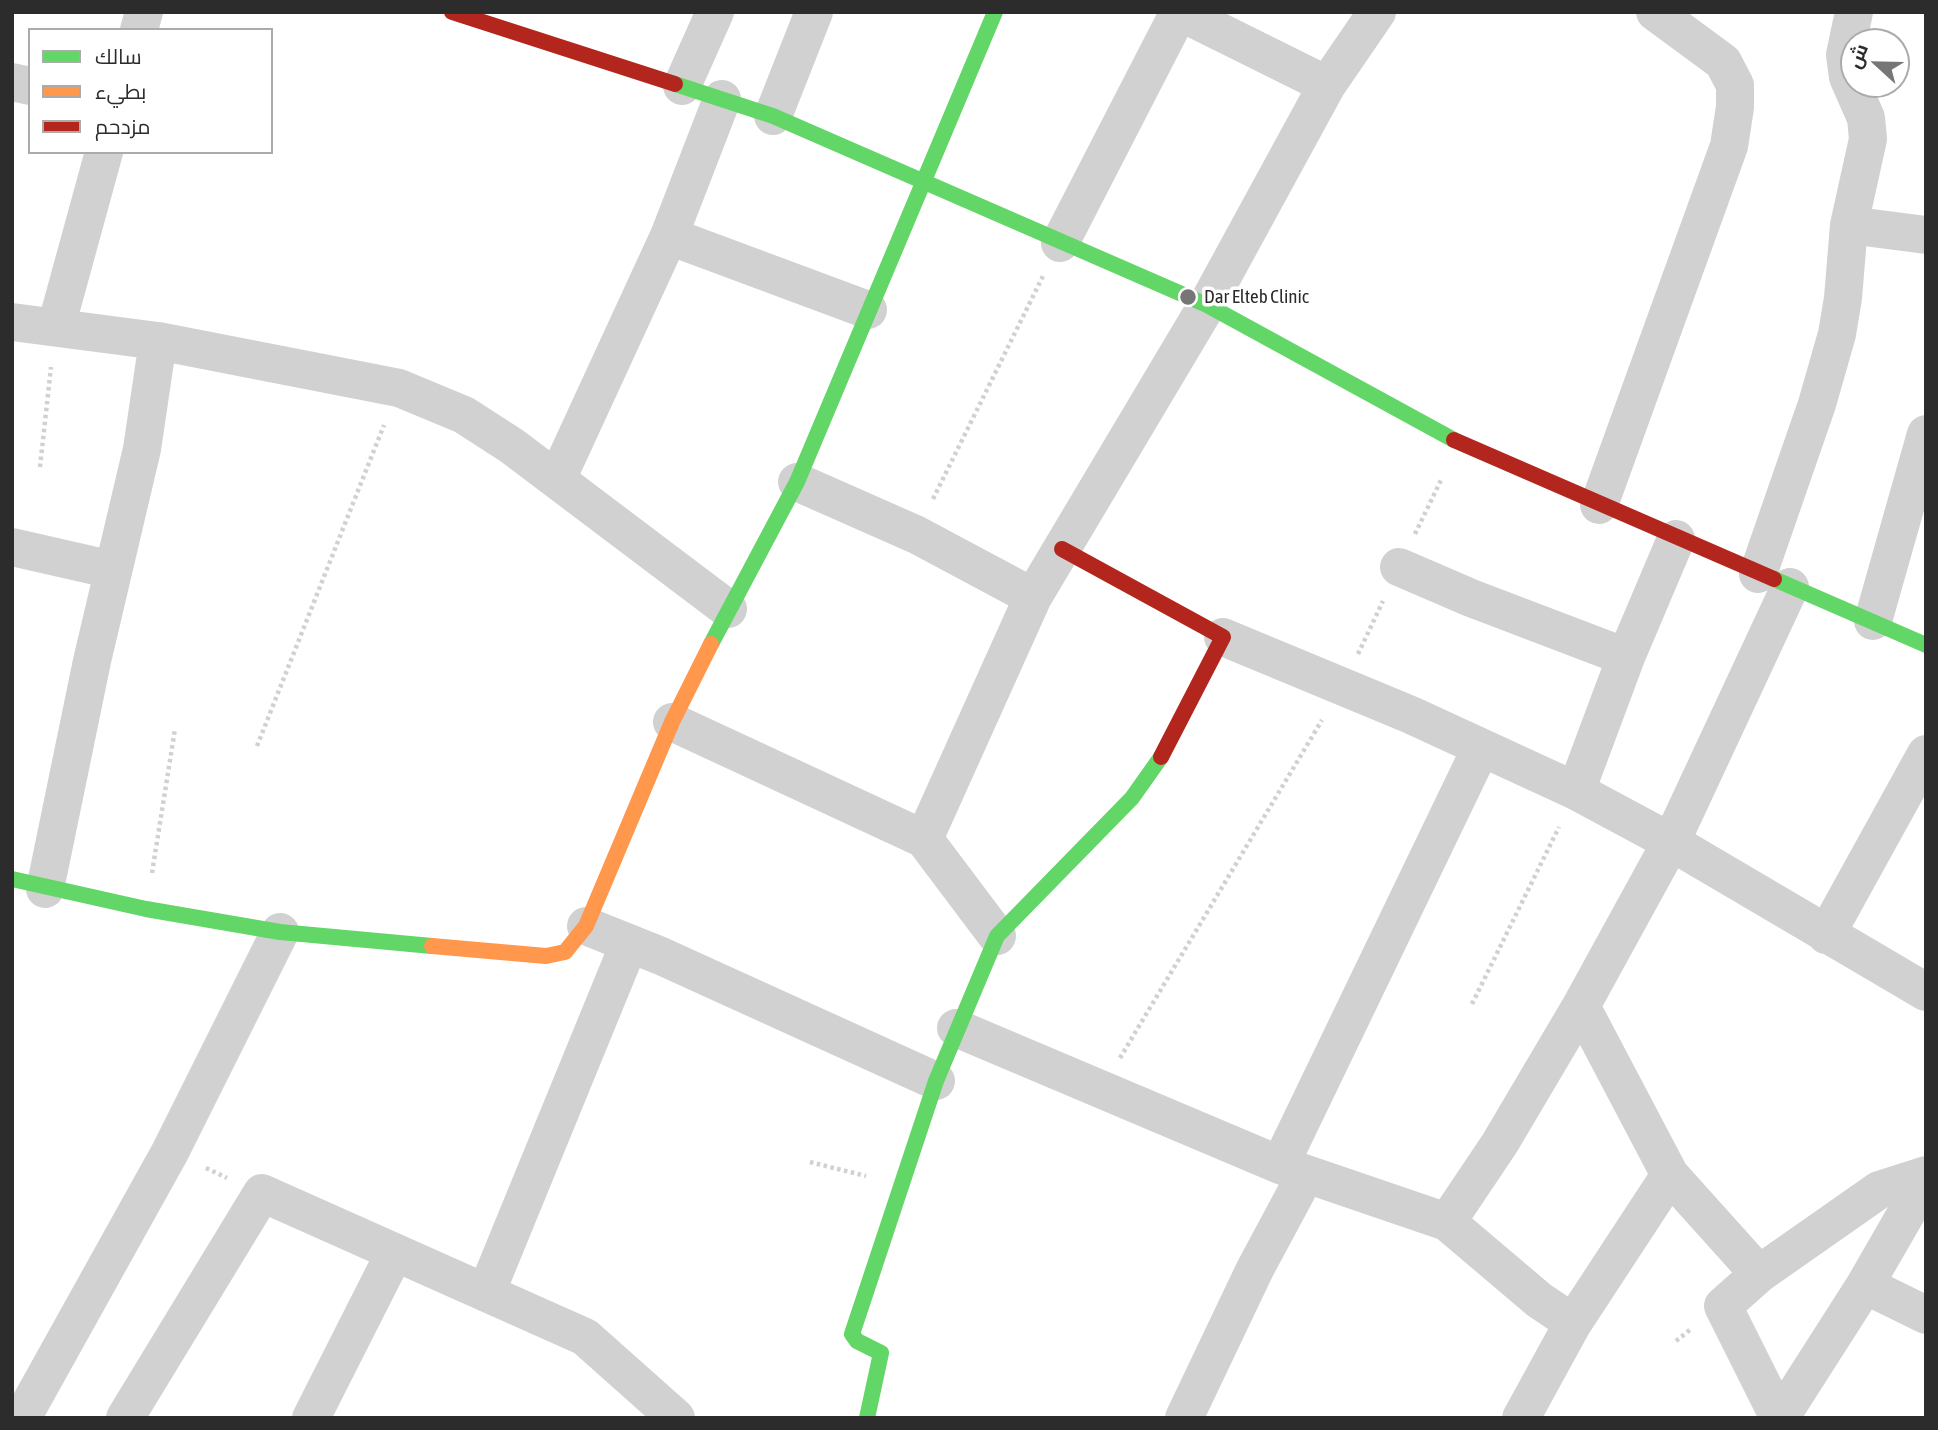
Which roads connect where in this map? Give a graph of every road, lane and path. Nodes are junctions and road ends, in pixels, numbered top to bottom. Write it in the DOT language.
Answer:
graph roads {
  1 [pos="715,12"];
  2 [pos="814,12"];
  3 [pos="995,12"];
  4 [pos="1180,12"];
  5 [pos="1377,12"];
  6 [pos="1655,12"];
  7 [pos="1854,12"];
  8 [pos="468,15"];
  9 [pos="1326,85"];
  10 [pos="682,86"];
  11 [pos="722,99"];
  12 [pos="773,116"];
  13 [pos="103,154"];
  14 [pos="921,183"];
  15 [pos="1922,223"];
  16 [pos="1849,225"];
  17 [pos="669,236"];
  18 [pos="1060,243"];
  19 [pos="1207,305"];
  20 [pos="869,310"];
  21 [pos="12,322"];
  22 [pos="56,327"];
  23 [pos="158,341"];
  24 [pos="399,388"];
  25 [pos="1926,434"];
  26 [pos="1459,443"];
  27 [pos="40,467"];
  28 [pos="556,479"];
  29 [pos="797,482"];
  30 [pos="1599,505"];
  31 [pos="917,535"];
  32 [pos="1676,539"];
  33 [pos="12,547"];
  34 [pos="1062,549"];
  35 [pos="1399,567"];
  36 [pos="113,570"];
  37 [pos="1774,580"];
  38 [pos="1033,597"];
  39 [pos="728,609"];
  40 [pos="1873,621"];
  41 [pos="1223,637"];
  42 [pos="1926,645"];
  43 [pos="1626,657"];
  44 [pos="1342,687"];
  45 [pos="672,722"];
  46 [pos="175,729"];
  47 [pos="257,746"];
  48 [pos="1480,750"];
  49 [pos="1926,754"];
  50 [pos="1576,791"];
  51 [pos="924,839"];
  52 [pos="1671,842"];
  53 [pos="29,884"];
  54 [pos="146,909"];
  55 [pos="586,926"];
  56 [pos="280,932"];
  57 [pos="1826,935"];
  58 [pos="997,936"];
  59 [pos="629,944"];
  60 [pos="1926,992"];
  61 [pos="1472,1004"];
  62 [pos="1581,1006"];
  63 [pos="956,1028"];
  64 [pos="936,1081"];
  65 [pos="1100,1091"];
  66 [pos="170,1152"];
  67 [pos="810,1162"];
  68 [pos="1293,1170"];
  69 [pos="1671,1175"];
  70 [pos="1926,1177"];
  71 [pos="900,1188"];
  72 [pos="262,1193"];
  73 [pos="1447,1222"];
  74 [pos="394,1254"];
  75 [pos="1759,1274"];
  76 [pos="1865,1285"];
  77 [pos="486,1293"];
  78 [pos="1926,1314"];
  79 [pos="1573,1323"];
  80 [pos="22,1418"];
  81 [pos="125,1418"];
  82 [pos="311,1418"];
  83 [pos="676,1418"];
  84 [pos="867,1418"];
  85 [pos="1184,1418"];
  86 [pos="1521,1418"];
  87 [pos="1780,1418"];
  1 -- 10 [label="street"];
  2 -- 12 [label="street"];
  3 -- 14 [label="street"];
  4 -- 9 [label="street"];
  4 -- 18 [label="street"];
  5 -- 9 [label="street"];
  6 -- 30 [label="street"];
  7 -- 16 [label="street"];
  8 -- 10 [label="street"];
  9 -- 19 [label="street"];
  10 -- 11 [label="street"];
  11 -- 12 [label="street"];
  11 -- 17 [label="street"];
  12 -- 14 [label="street"];
  13 -- 22 [label="street"];
  14 -- 18 [label="street"];
  14 -- 20 [label="street"];
  15 -- 16 [label="street"];
  16 -- 37 [label="street"];
  17 -- 20 [label="street"];
  17 -- 28 [label="street"];
  18 -- 19 [label="street"];
  18 -- 31 [label="path"];
  19 -- 26 [label="street"];
  19 -- 34 [label="street"];
  20 -- 29 [label="street"];
  21 -- 22 [label="street"];
  22 -- 23 [label="street"];
  22 -- 27 [label="path"];
  23 -- 24 [label="street"];
  23 -- 36 [label="street"];
  24 -- 28 [label="street"];
  24 -- 47 [label="path"];
  25 -- 40 [label="street"];
  26 -- 30 [label="street"];
  26 -- 35 [label="path"];
  28 -- 39 [label="street"];
  29 -- 31 [label="street"];
  29 -- 39 [label="street"];
  30 -- 32 [label="street"];
  31 -- 38 [label="street"];
  32 -- 37 [label="street"];
  32 -- 43 [label="street"];
  33 -- 36 [label="street"];
  34 -- 38 [label="street"];
  34 -- 41 [label="street"];
  35 -- 43 [label="street"];
  35 -- 44 [label="path"];
  36 -- 53 [label="street"];
  37 -- 40 [label="street"];
  37 -- 52 [label="street"];
  38 -- 51 [label="street"];
  39 -- 45 [label="street"];
  40 -- 42 [label="street"];
  41 -- 44 [label="street"];
  41 -- 58 [label="street"];
  43 -- 50 [label="street"];
  44 -- 48 [label="street"];
  44 -- 65 [label="path"];
  45 -- 51 [label="street"];
  45 -- 55 [label="street"];
  46 -- 54 [label="path"];
  48 -- 50 [label="street"];
  48 -- 68 [label="street"];
  49 -- 57 [label="street"];
  50 -- 52 [label="street"];
  50 -- 61 [label="path"];
  51 -- 58 [label="street"];
  52 -- 57 [label="street"];
  52 -- 62 [label="street"];
  53 -- 54 [label="street"];
  54 -- 56 [label="street"];
  55 -- 56 [label="street"];
  55 -- 59 [label="street"];
  56 -- 66 [label="street"];
  57 -- 60 [label="street"];
  58 -- 63 [label="street"];
  59 -- 64 [label="street"];
  59 -- 77 [label="street"];
  62 -- 69 [label="street"];
  62 -- 73 [label="street"];
  63 -- 64 [label="street"];
  63 -- 65 [label="street"];
  64 -- 71 [label="street"];
  65 -- 68 [label="street"];
  66 -- 72 [label="path"];
  66 -- 80 [label="street"];
  67 -- 71 [label="path"];
  68 -- 73 [label="street"];
  68 -- 85 [label="street"];
  69 -- 75 [label="street"];
  69 -- 79 [label="street"];
  70 -- 75 [label="street"];
  70 -- 76 [label="street"];
  71 -- 84 [label="street"];
  72 -- 74 [label="street"];
  72 -- 81 [label="street"];
  73 -- 79 [label="street"];
  74 -- 77 [label="street"];
  74 -- 82 [label="street"];
  75 -- 87 [label="street"];
  76 -- 78 [label="street"];
  76 -- 87 [label="street"];
  77 -- 83 [label="street"];
  79 -- 86 [label="street"];
}
